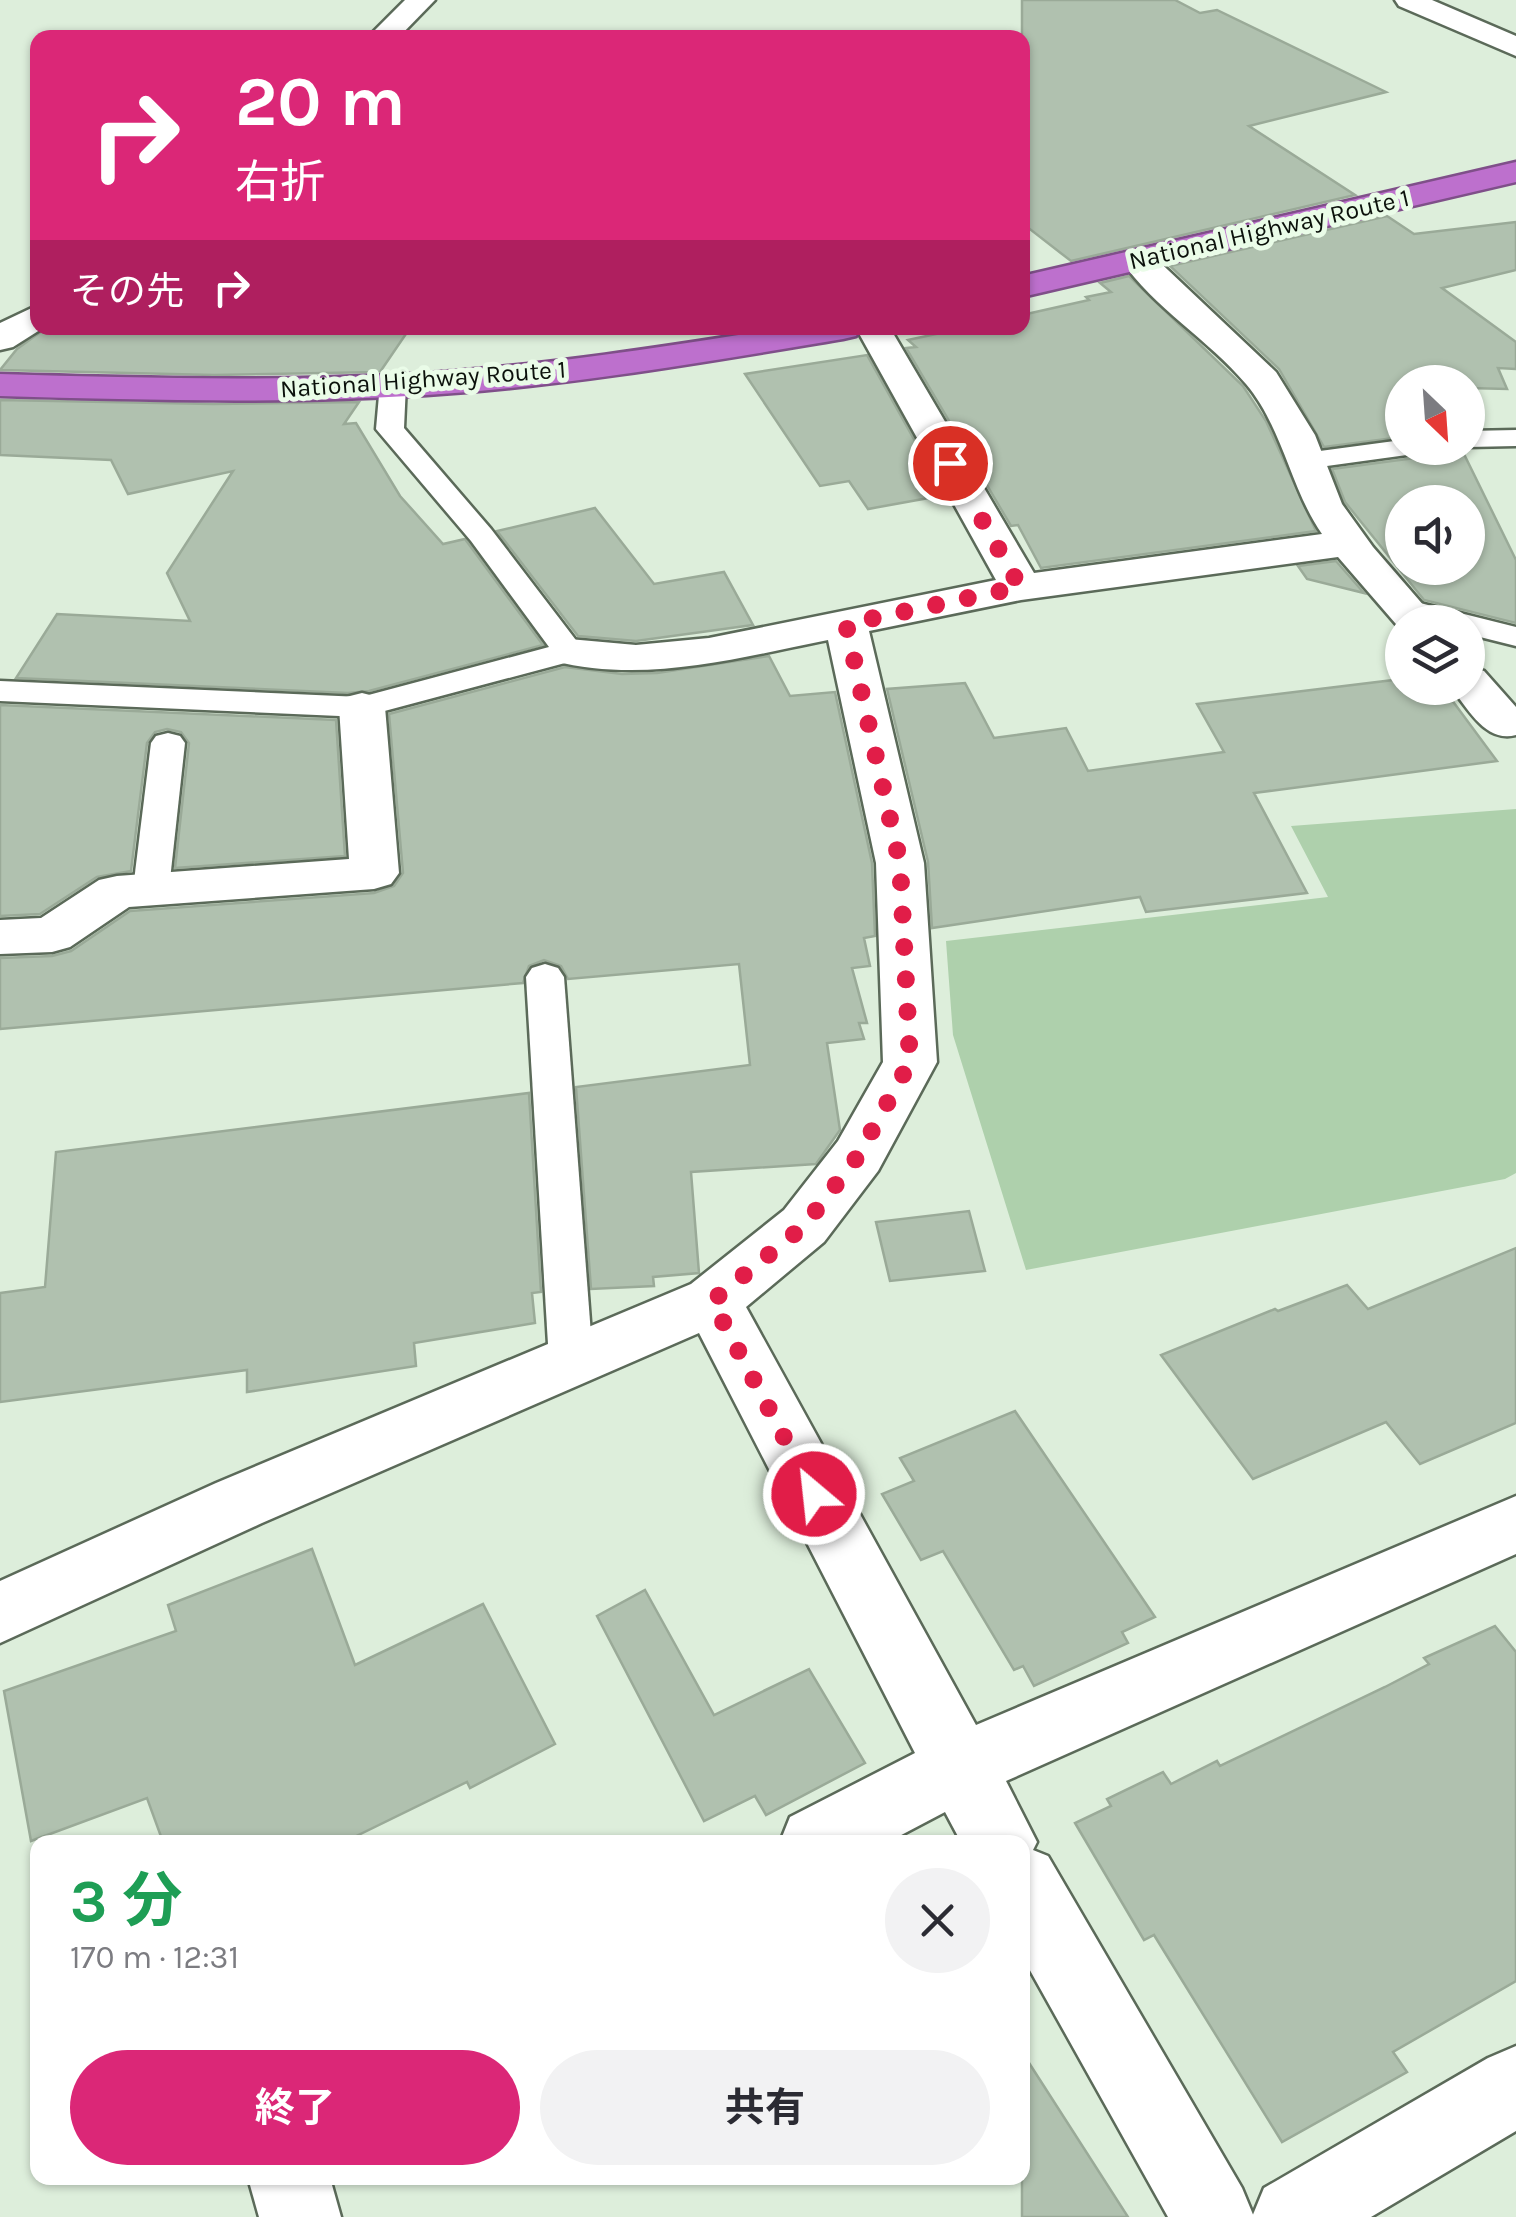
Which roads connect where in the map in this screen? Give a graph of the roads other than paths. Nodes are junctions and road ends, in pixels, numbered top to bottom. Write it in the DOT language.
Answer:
graph roads {
  1 [pos="421,0"];
  2 [pos="1409,0"];
  3 [pos="389,30"];
  4 [pos="1516,47"];
  5 [pos="1516,172"];
  6 [pos="1138,260"];
  7 [pos="1030,285"];
  8 [pos="30,320"];
  9 [pos="803,335"];
  10 [pos="877,335"];
  11 [pos="0,339"];
  12 [pos="392,384"];
  13 [pos="0,385"];
  14 [pos="1516,438"];
  15 [pos="1485,439"];
  16 [pos="1385,450"];
  17 [pos="1305,461"];
  18 [pos="1348,542"];
  19 [pos="1020,587"];
  20 [pos="1402,605"];
  21 [pos="846,624"];
  22 [pos="1485,629"];
  23 [pos="1516,637"];
  24 [pos="569,652"];
  25 [pos="0,691"];
  26 [pos="1485,699"];
  27 [pos="362,707"];
  28 [pos="1511,728"];
  29 [pos="168,743"];
  30 [pos="151,889"];
  31 [pos="0,937"];
  32 [pos="545,977"];
  33 [pos="712,1301"];
  34 [pos="572,1361"];
  35 [pos="1516,1524"];
  36 [pos="0,1613"];
  37 [pos="957,1768"];
  38 [pos="829,1835"];
  39 [pos="996,1835"];
  40 [pos="1030,1896"];
  41 [pos="1516,2086"];
  42 [pos="290,2185"];
  43 [pos="300,2217"];
  44 [pos="1212,2217"];
  45 [pos="1293,2217"];
  1 -- 3 [label="street"];
  2 -- 4 [label="street"];
  5 -- 6 [label="highway, National Highway Route 1"];
  6 -- 7 [label="highway, National Highway Route 1"];
  6 -- 17 [label="street"];
  8 -- 11 [label="street"];
  9 -- 12 [label="highway, National Highway Route 1"];
  10 -- 19 [label="street"];
  12 -- 13 [label="highway, National Highway Route 1"];
  12 -- 24 [label="lane"];
  14 -- 15 [label="lane"];
  16 -- 17 [label="lane"];
  17 -- 18 [label="street"];
  18 -- 19 [label="street"];
  18 -- 20 [label="street"];
  19 -- 21 [label="street"];
  21 -- 24 [label="street"];
  21 -- 33 [label="street"];
  22 -- 23 [label="lane"];
  24 -- 27 [label="lane"];
  25 -- 27 [label="lane"];
  26 -- 28 [label="street"];
  27 -- 30 [label="street"];
  29 -- 30 [label="lane"];
  30 -- 31 [label="street"];
  32 -- 34 [label="lane"];
  33 -- 34 [label="street"];
  33 -- 37 [label="street"];
  34 -- 36 [label="street"];
  35 -- 37 [label="street"];
  37 -- 38 [label="street"];
  37 -- 39 [label="street"];
  40 -- 44 [label="street"];
  41 -- 45 [label="street"];
  42 -- 43 [label="street"];
}
